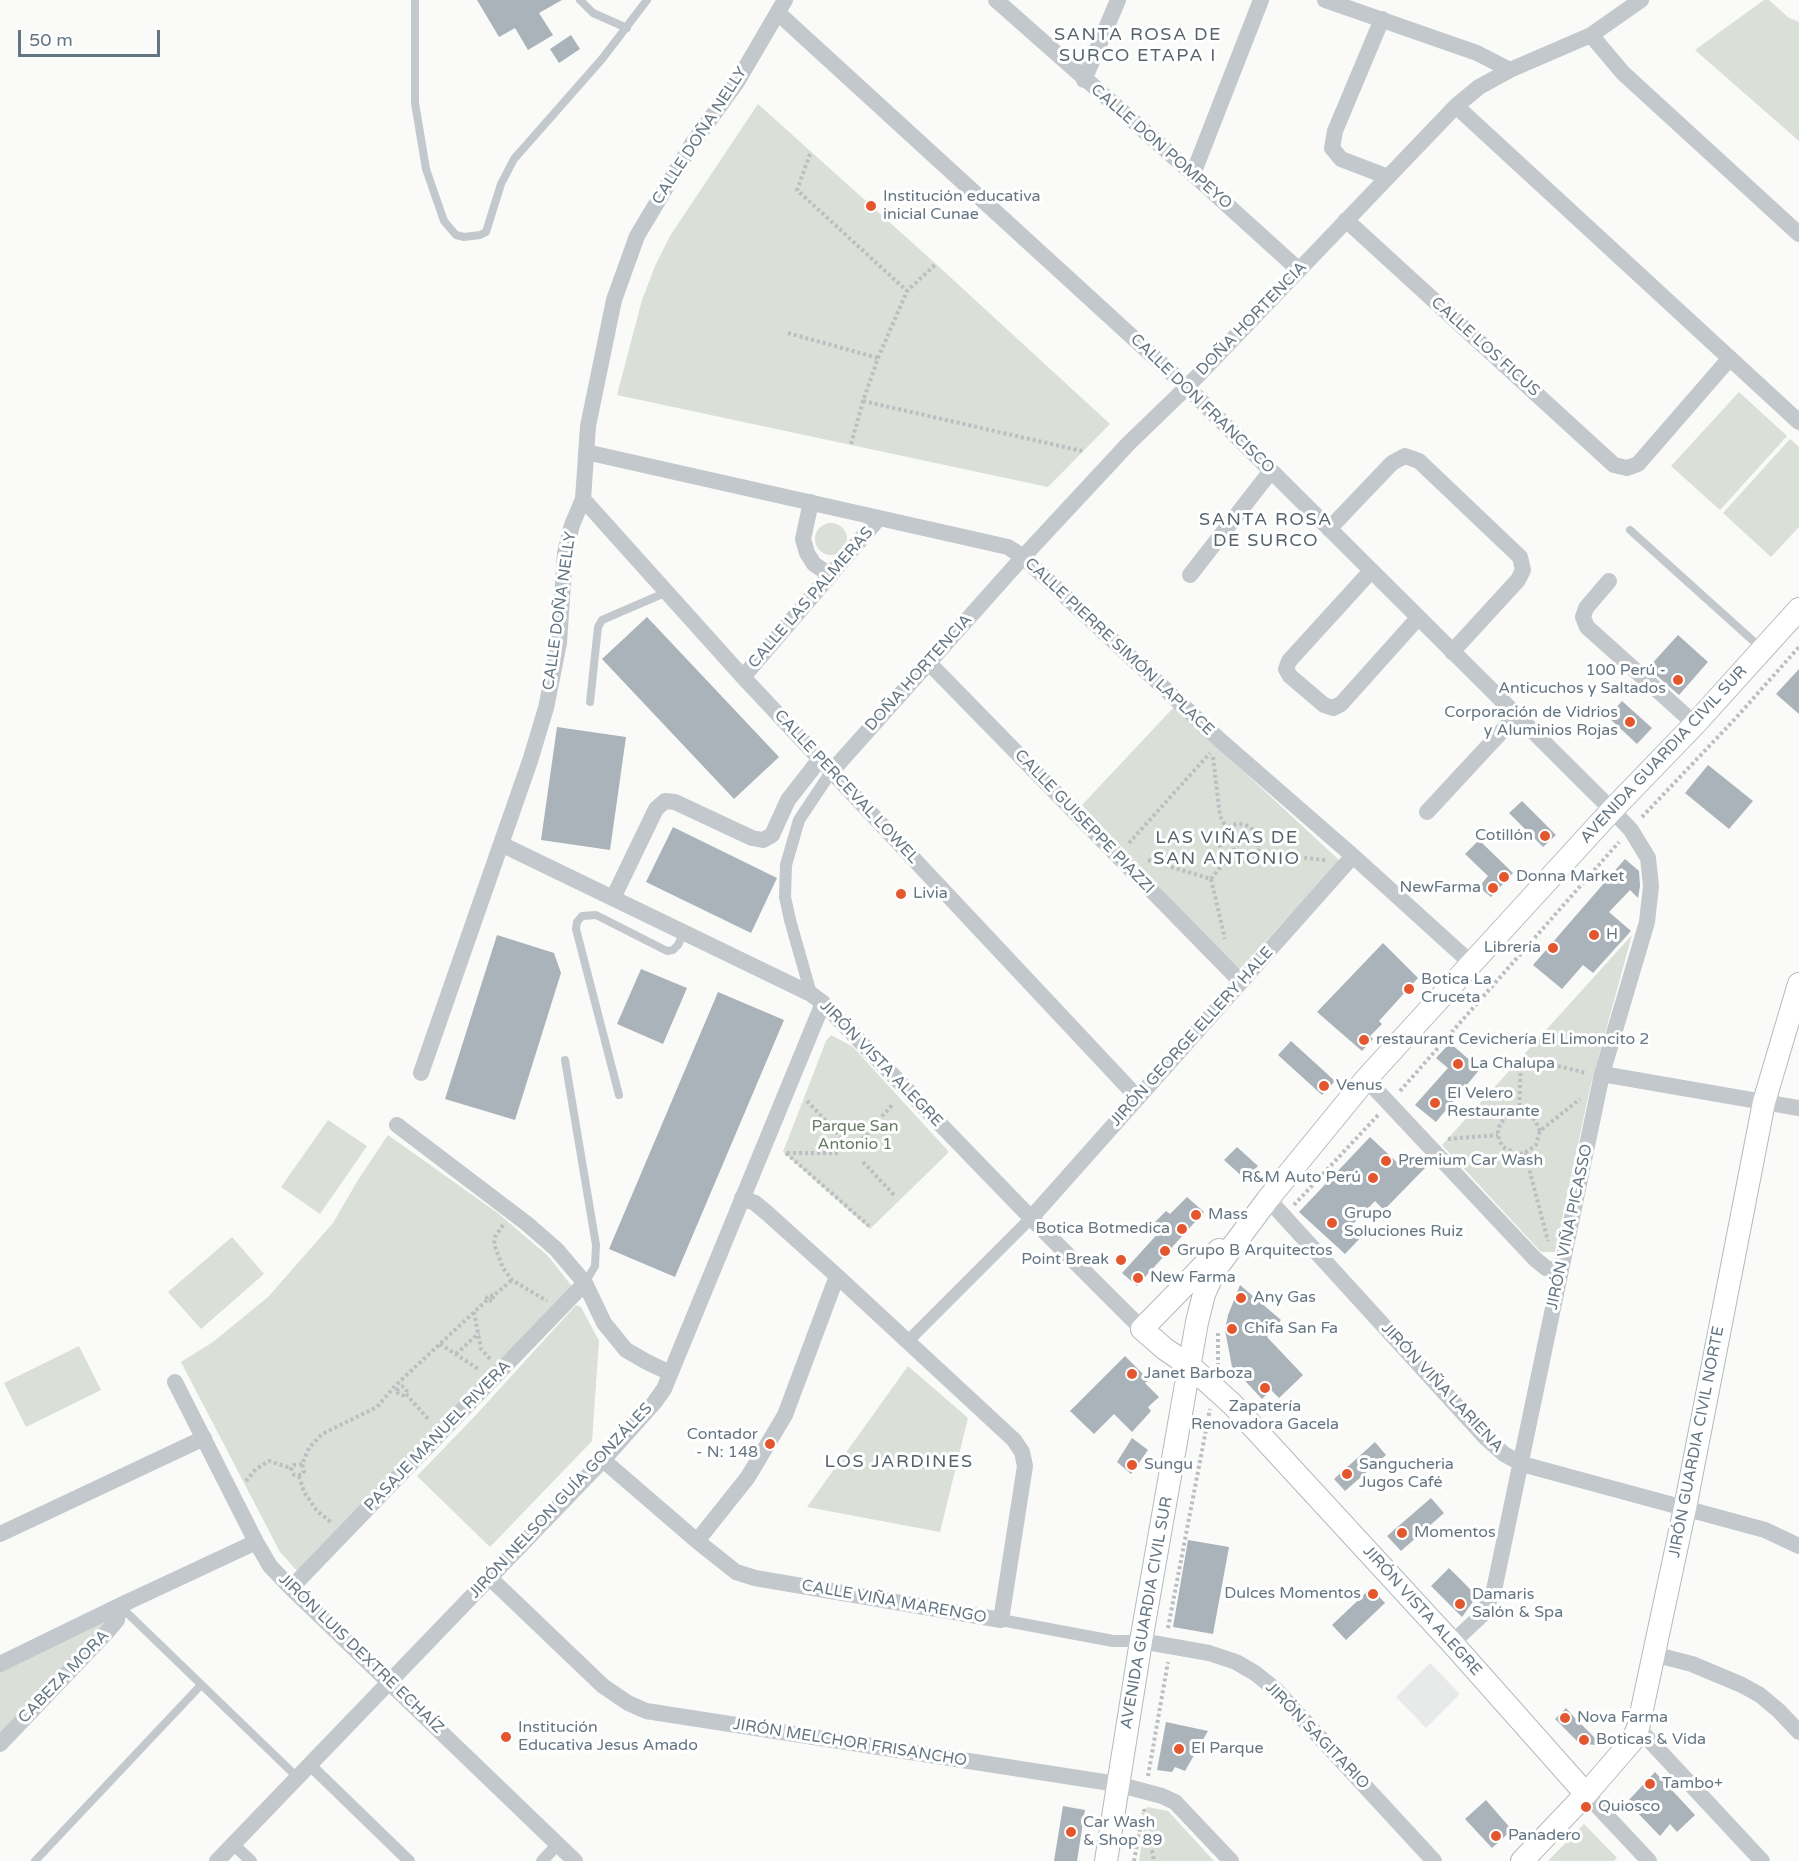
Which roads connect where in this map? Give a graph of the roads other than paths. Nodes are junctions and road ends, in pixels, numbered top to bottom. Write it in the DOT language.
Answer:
graph roads {
  1 [pos="415,0"];
  2 [pos="580,0"];
  3 [pos="647,0"];
  4 [pos="996,0"];
  5 [pos="1118,0"];
  6 [pos="1261,0"];
  7 [pos="1325,0"];
  8 [pos="1641,0"];
  9 [pos="781,6"];
  10 [pos="1382,19"];
  11 [pos="627,28"];
  12 [pos="1591,35"];
  13 [pos="1510,70"];
  14 [pos="1084,80"];
  15 [pos="1456,106"];
  16 [pos="1193,174"];
  17 [pos="1388,177"];
  18 [pos="1346,220"];
  19 [pos="1799,234"];
  20 [pos="1299,270"];
  21 [pos="1730,358"];
  22 [pos="1187,387"];
  23 [pos="1799,422"];
  24 [pos="586,452"];
  25 [pos="1271,471"];
  26 [pos="583,499"];
  27 [pos="811,502"];
  28 [pos="879,518"];
  29 [pos="1329,529"];
  30 [pos="1630,530"];
  31 [pos="1023,556"];
  32 [pos="1371,571"];
  33 [pos="830,575"];
  34 [pos="1190,575"];
  35 [pos="1609,581"];
  36 [pos="667,592"];
  37 [pos="1799,609"];
  38 [pos="1418,618"];
  39 [pos="1763,649"];
  40 [pos="1452,652"];
  41 [pos="928,662"];
  42 [pos="743,677"];
  43 [pos="590,702"];
  44 [pos="1516,716"];
  45 [pos="1695,724"];
  46 [pos="820,759"];
  47 [pos="831,772"];
  48 [pos="1612,810"];
  49 [pos="1427,812"];
  50 [pos="501,844"];
  51 [pos="1353,856"];
  52 [pos="614,898"];
  53 [pos="684,932"];
  54 [pos="1471,963"];
  55 [pos="1241,982"];
  56 [pos="1799,984"];
  57 [pos="817,998"];
  58 [pos="565,1060"];
  59 [pos="421,1073"];
  60 [pos="1596,1074"];
  61 [pos="1366,1079"];
  62 [pos="619,1095"];
  63 [pos="1138,1098"];
  64 [pos="1764,1102"];
  65 [pos="1799,1108"];
  66 [pos="397,1125"];
  67 [pos="742,1198"];
  68 [pos="1268,1199"];
  69 [pos="1031,1218"];
  70 [pos="1560,1272"];
  71 [pos="837,1276"];
  72 [pos="585,1283"];
  73 [pos="1142,1329"];
  74 [pos="908,1342"];
  75 [pos="1190,1366"];
  76 [pos="670,1373"];
  77 [pos="175,1382"];
  78 [pos="204,1438"];
  79 [pos="603,1460"];
  80 [pos="1522,1464"];
  81 [pos="1685,1508"];
  82 [pos="0,1534"];
  83 [pos="697,1541"];
  84 [pos="256,1542"];
  85 [pos="1799,1546"];
  86 [pos="490,1578"];
  87 [pos="291,1588"];
  88 [pos="119,1606"];
  89 [pos="1001,1620"];
  90 [pos="1141,1641"];
  91 [pos="1452,1644"];
  92 [pos="1653,1654"];
  93 [pos="0,1665"];
  94 [pos="390,1682"];
  95 [pos="201,1685"];
  96 [pos="1638,1728"];
  97 [pos="1799,1732"];
  98 [pos="0,1744"];
  99 [pos="310,1765"];
  100 [pos="297,1778"];
  101 [pos="1118,1784"];
  102 [pos="1586,1794"];
  103 [pos="233,1844"];
  104 [pos="558,1844"];
  105 [pos="35,1861"];
  106 [pos="217,1861"];
  107 [pos="251,1861"];
  108 [pos="409,1861"];
  109 [pos="542,1861"];
  110 [pos="575,1861"];
  111 [pos="1106,1861"];
  112 [pos="1231,1861"];
  113 [pos="1434,1861"];
  114 [pos="1522,1861"];
  115 [pos="1649,1861"];
  116 [pos="1762,1861"];
  1 -- 11 [label="lane"];
  2 -- 11 [label="lane"];
  3 -- 11 [label="lane"];
  4 -- 14 [label="street, CALLE DON POMPEYO"];
  5 -- 14 [label="street"];
  6 -- 16 [label="street"];
  7 -- 10 [label="street"];
  8 -- 12 [label="street, DOÑA HORTENCIA"];
  9 -- 22 [label="street, CALLE DON FRANCISCO"];
  9 -- 24 [label="street, CALLE DOÑA NELLY"];
  10 -- 13 [label="street"];
  10 -- 17 [label="street"];
  12 -- 13 [label="street, DOÑA HORTENCIA"];
  12 -- 19 [label="street"];
  13 -- 15 [label="street, DOÑA HORTENCIA"];
  14 -- 16 [label="street, CALLE DON POMPEYO"];
  15 -- 17 [label="street, DOÑA HORTENCIA"];
  15 -- 21 [label="street"];
  16 -- 20 [label="street, CALLE DON POMPEYO"];
  17 -- 18 [label="street, DOÑA HORTENCIA"];
  18 -- 20 [label="street, DOÑA HORTENCIA"];
  18 -- 21 [label="street, CALLE LOS FICUS"];
  20 -- 22 [label="street, DOÑA HORTENCIA"];
  21 -- 23 [label="street"];
  22 -- 25 [label="street, CALLE DON FRANCISCO"];
  22 -- 31 [label="street, DOÑA HORTENCIA"];
  24 -- 26 [label="street, CALLE DOÑA NELLY"];
  24 -- 27 [label="street, CALLE PIERRE SIMÓN LAPLACE"];
  25 -- 29 [label="street, CALLE DON FRANCISCO"];
  25 -- 34 [label="street"];
  26 -- 36 [label="street, CALLE PERCEVAL LOWEL"];
  26 -- 50 [label="street, CALLE DOÑA NELLY"];
  27 -- 28 [label="street, CALLE PIERRE SIMÓN LAPLACE"];
  27 -- 33 [label="street"];
  28 -- 31 [label="street, CALLE PIERRE SIMÓN LAPLACE"];
  28 -- 33 [label="street, CALLE LAS PALMERAS"];
  29 -- 32 [label="street, CALLE DON FRANCISCO"];
  29 -- 40 [label="street"];
  30 -- 39 [label="lane"];
  31 -- 41 [label="street, DOÑA HORTENCIA"];
  31 -- 51 [label="street, CALLE PIERRE SIMÓN LAPLACE"];
  32 -- 38 [label="street, CALLE DON FRANCISCO"];
  32 -- 38 [label="street"];
  33 -- 42 [label="street, CALLE LAS PALMERAS"];
  35 -- 45 [label="street"];
  36 -- 42 [label="street, CALLE PERCEVAL LOWEL"];
  36 -- 43 [label="lane"];
  37 -- 39 [label="main road, AVENIDA GUARDIA CIVIL SUR"];
  38 -- 40 [label="street, CALLE DON FRANCISCO"];
  39 -- 45 [label="main road, AVENIDA GUARDIA CIVIL SUR"];
  40 -- 44 [label="street, CALLE DON FRANCISCO"];
  41 -- 47 [label="street, DOÑA HORTENCIA"];
  41 -- 55 [label="street, CALLE GUISEPPE PIAZZI"];
  42 -- 46 [label="street, CALLE PERCEVAL LOWEL"];
  44 -- 48 [label="street, CALLE DON FRANCISCO"];
  44 -- 49 [label="street"];
  45 -- 48 [label="main road, AVENIDA GUARDIA CIVIL SUR"];
  46 -- 47 [label="street, CALLE PERCEVAL LOWEL"];
  46 -- 52 [label="street"];
  47 -- 57 [label="street"];
  47 -- 63 [label="street, CALLE PERCEVAL LOWEL"];
  48 -- 54 [label="main road, AVENIDA GUARDIA CIVIL SUR"];
  48 -- 60 [label="street, JIRÓN VIÑA PICASSO"];
  50 -- 52 [label="street, JIRÓN VISTA ALEGRE"];
  50 -- 59 [label="street, CALLE DOÑA NELLY"];
  51 -- 54 [label="street, CALLE PIERRE SIMÓN LAPLACE"];
  51 -- 55 [label="street, JIRÓN GEORGE ELLERY HALE"];
  52 -- 53 [label="street, JIRÓN VISTA ALEGRE"];
  53 -- 57 [label="street, JIRÓN VISTA ALEGRE"];
  53 -- 62 [label="lane"];
  54 -- 61 [label="main road, AVENIDA GUARDIA CIVIL SUR"];
  55 -- 63 [label="street, JIRÓN GEORGE ELLERY HALE"];
  56 -- 64 [label="main road, JIRÓN GUARDIA CIVIL NORTE"];
  57 -- 67 [label="street, JIRÓN NELSON GUÍA GONZÁLES"];
  57 -- 69 [label="street, JIRÓN VISTA ALEGRE"];
  58 -- 72 [label="lane"];
  60 -- 64 [label="street"];
  60 -- 70 [label="street, JIRÓN VIÑA PICASSO"];
  61 -- 68 [label="main road, AVENIDA GUARDIA CIVIL SUR"];
  61 -- 70 [label="street"];
  63 -- 69 [label="street, JIRÓN GEORGE ELLERY HALE"];
  64 -- 65 [label="street"];
  64 -- 81 [label="main road, JIRÓN GUARDIA CIVIL NORTE"];
  66 -- 72 [label="street"];
  67 -- 71 [label="street, CALLE VIÑA MARENGO"];
  67 -- 76 [label="street, JIRÓN NELSON GUÍA GONZÁLES"];
  68 -- 73 [label="main road, AVENIDA GUARDIA CIVIL SUR"];
  68 -- 75 [label="main road, AVENIDA GUARDIA CIVIL SUR"];
  68 -- 80 [label="street, JIRÓN VIÑA LARIENA"];
  69 -- 73 [label="street, JIRÓN VISTA ALEGRE"];
  69 -- 74 [label="street"];
  70 -- 80 [label="street, JIRÓN VIÑA PICASSO"];
  71 -- 74 [label="street, CALLE VIÑA MARENGO"];
  71 -- 83 [label="street"];
  72 -- 76 [label="street"];
  72 -- 87 [label="street, PASAJE MANUEL RIVERA"];
  73 -- 75 [label="main road"];
  74 -- 89 [label="street, CALLE VIÑA MARENGO"];
  75 -- 90 [label="main road, AVENIDA GUARDIA CIVIL SUR"];
  75 -- 91 [label="main road, JIRÓN VISTA ALEGRE"];
  76 -- 79 [label="street, JIRÓN NELSON GUÍA GONZÁLES"];
  77 -- 78 [label="street, JIRÓN LUIS DEXTRE ECHAÍZ"];
  78 -- 82 [label="street"];
  78 -- 84 [label="street, JIRÓN LUIS DEXTRE ECHAÍZ"];
  79 -- 83 [label="street, CALLE VIÑA MARENGO"];
  79 -- 86 [label="street, JIRÓN NELSON GUÍA GONZÁLES"];
  80 -- 81 [label="street, JIRÓN VIÑA LARIENA"];
  80 -- 91 [label="street, JIRÓN VIÑA PICASSO"];
  81 -- 85 [label="street, JIRÓN VIÑA LARIENA"];
  81 -- 92 [label="main road, JIRÓN GUARDIA CIVIL NORTE"];
  83 -- 89 [label="street, CALLE VIÑA MARENGO"];
  84 -- 87 [label="street, JIRÓN LUIS DEXTRE ECHAÍZ"];
  84 -- 88 [label="street"];
  86 -- 94 [label="street, JIRÓN NELSON GUÍA GONZÁLES"];
  86 -- 101 [label="street, JIRÓN MELCHOR FRISANCHO"];
  87 -- 94 [label="street, JIRÓN LUIS DEXTRE ECHAÍZ"];
  88 -- 93 [label="street"];
  88 -- 95 [label="lane"];
  88 -- 98 [label="street, CABEZA MORA"];
  89 -- 90 [label="street"];
  90 -- 101 [label="main road, AVENIDA GUARDIA CIVIL SUR"];
  90 -- 113 [label="street, JIRÓN SAGITARIO"];
  91 -- 102 [label="main road, JIRÓN VISTA ALEGRE"];
  92 -- 96 [label="main road, JIRÓN GUARDIA CIVIL NORTE"];
  92 -- 97 [label="street"];
  94 -- 99 [label="street, JIRÓN NELSON GUÍA GONZÁLES"];
  94 -- 104 [label="street, JIRÓN LUIS DEXTRE ECHAÍZ"];
  95 -- 100 [label="lane"];
  95 -- 105 [label="lane"];
  96 -- 102 [label="main road, JIRÓN GUARDIA CIVIL NORTE"];
  96 -- 116 [label="street"];
  99 -- 100 [label="street, JIRÓN NELSON GUÍA GONZÁLES"];
  99 -- 108 [label="street"];
  100 -- 103 [label="street, JIRÓN NELSON GUÍA GONZÁLES"];
  101 -- 111 [label="main road, AVENIDA GUARDIA CIVIL SUR"];
  101 -- 112 [label="street, JIRÓN MELCHOR FRISANCHO"];
  102 -- 114 [label="main road, JIRÓN GUARDIA CIVIL NORTE"];
  102 -- 115 [label="street, JIRÓN VISTA ALEGRE"];
  103 -- 106 [label="street, JIRÓN NELSON GUÍA GONZÁLES"];
  103 -- 107 [label="street"];
  104 -- 109 [label="street"];
  104 -- 110 [label="street, JIRÓN LUIS DEXTRE ECHAÍZ"];
}
